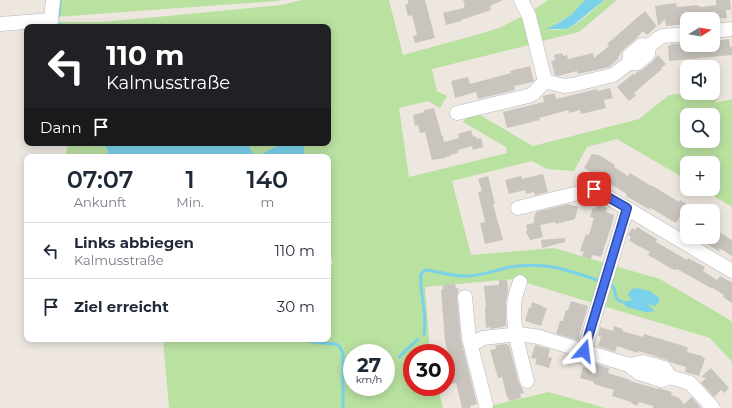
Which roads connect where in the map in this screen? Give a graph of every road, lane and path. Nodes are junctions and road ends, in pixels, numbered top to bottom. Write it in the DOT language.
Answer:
graph roads {
  1 [pos="53,0"];
  2 [pos="521,0"];
  3 [pos="0,24"];
  4 [pos="732,29"];
  5 [pos="720,30"];
  6 [pos="680,35"];
  7 [pos="545,81"];
  8 [pos="457,113"];
  9 [pos="518,208"];
  10 [pos="627,208"];
  11 [pos="732,271"];
  12 [pos="520,282"];
  13 [pos="465,297"];
  14 [pos="517,334"];
  15 [pos="471,345"];
  16 [pos="584,351"];
  17 [pos="527,381"];
  18 [pos="486,405"];
  19 [pos="714,408"];
  1 -- 3 [label="street"];
  2 -- 7 [label="street"];
  4 -- 5 [label="street"];
  6 -- 7 [label="street"];
  7 -- 8 [label="street"];
  9 -- 10 [label="street"];
  10 -- 11 [label="street"];
  10 -- 16 [label="street"];
  12 -- 14 [label="street"];
  13 -- 15 [label="street"];
  14 -- 15 [label="street"];
  14 -- 16 [label="street"];
  14 -- 17 [label="street"];
  15 -- 18 [label="street"];
  16 -- 19 [label="street"];
}
